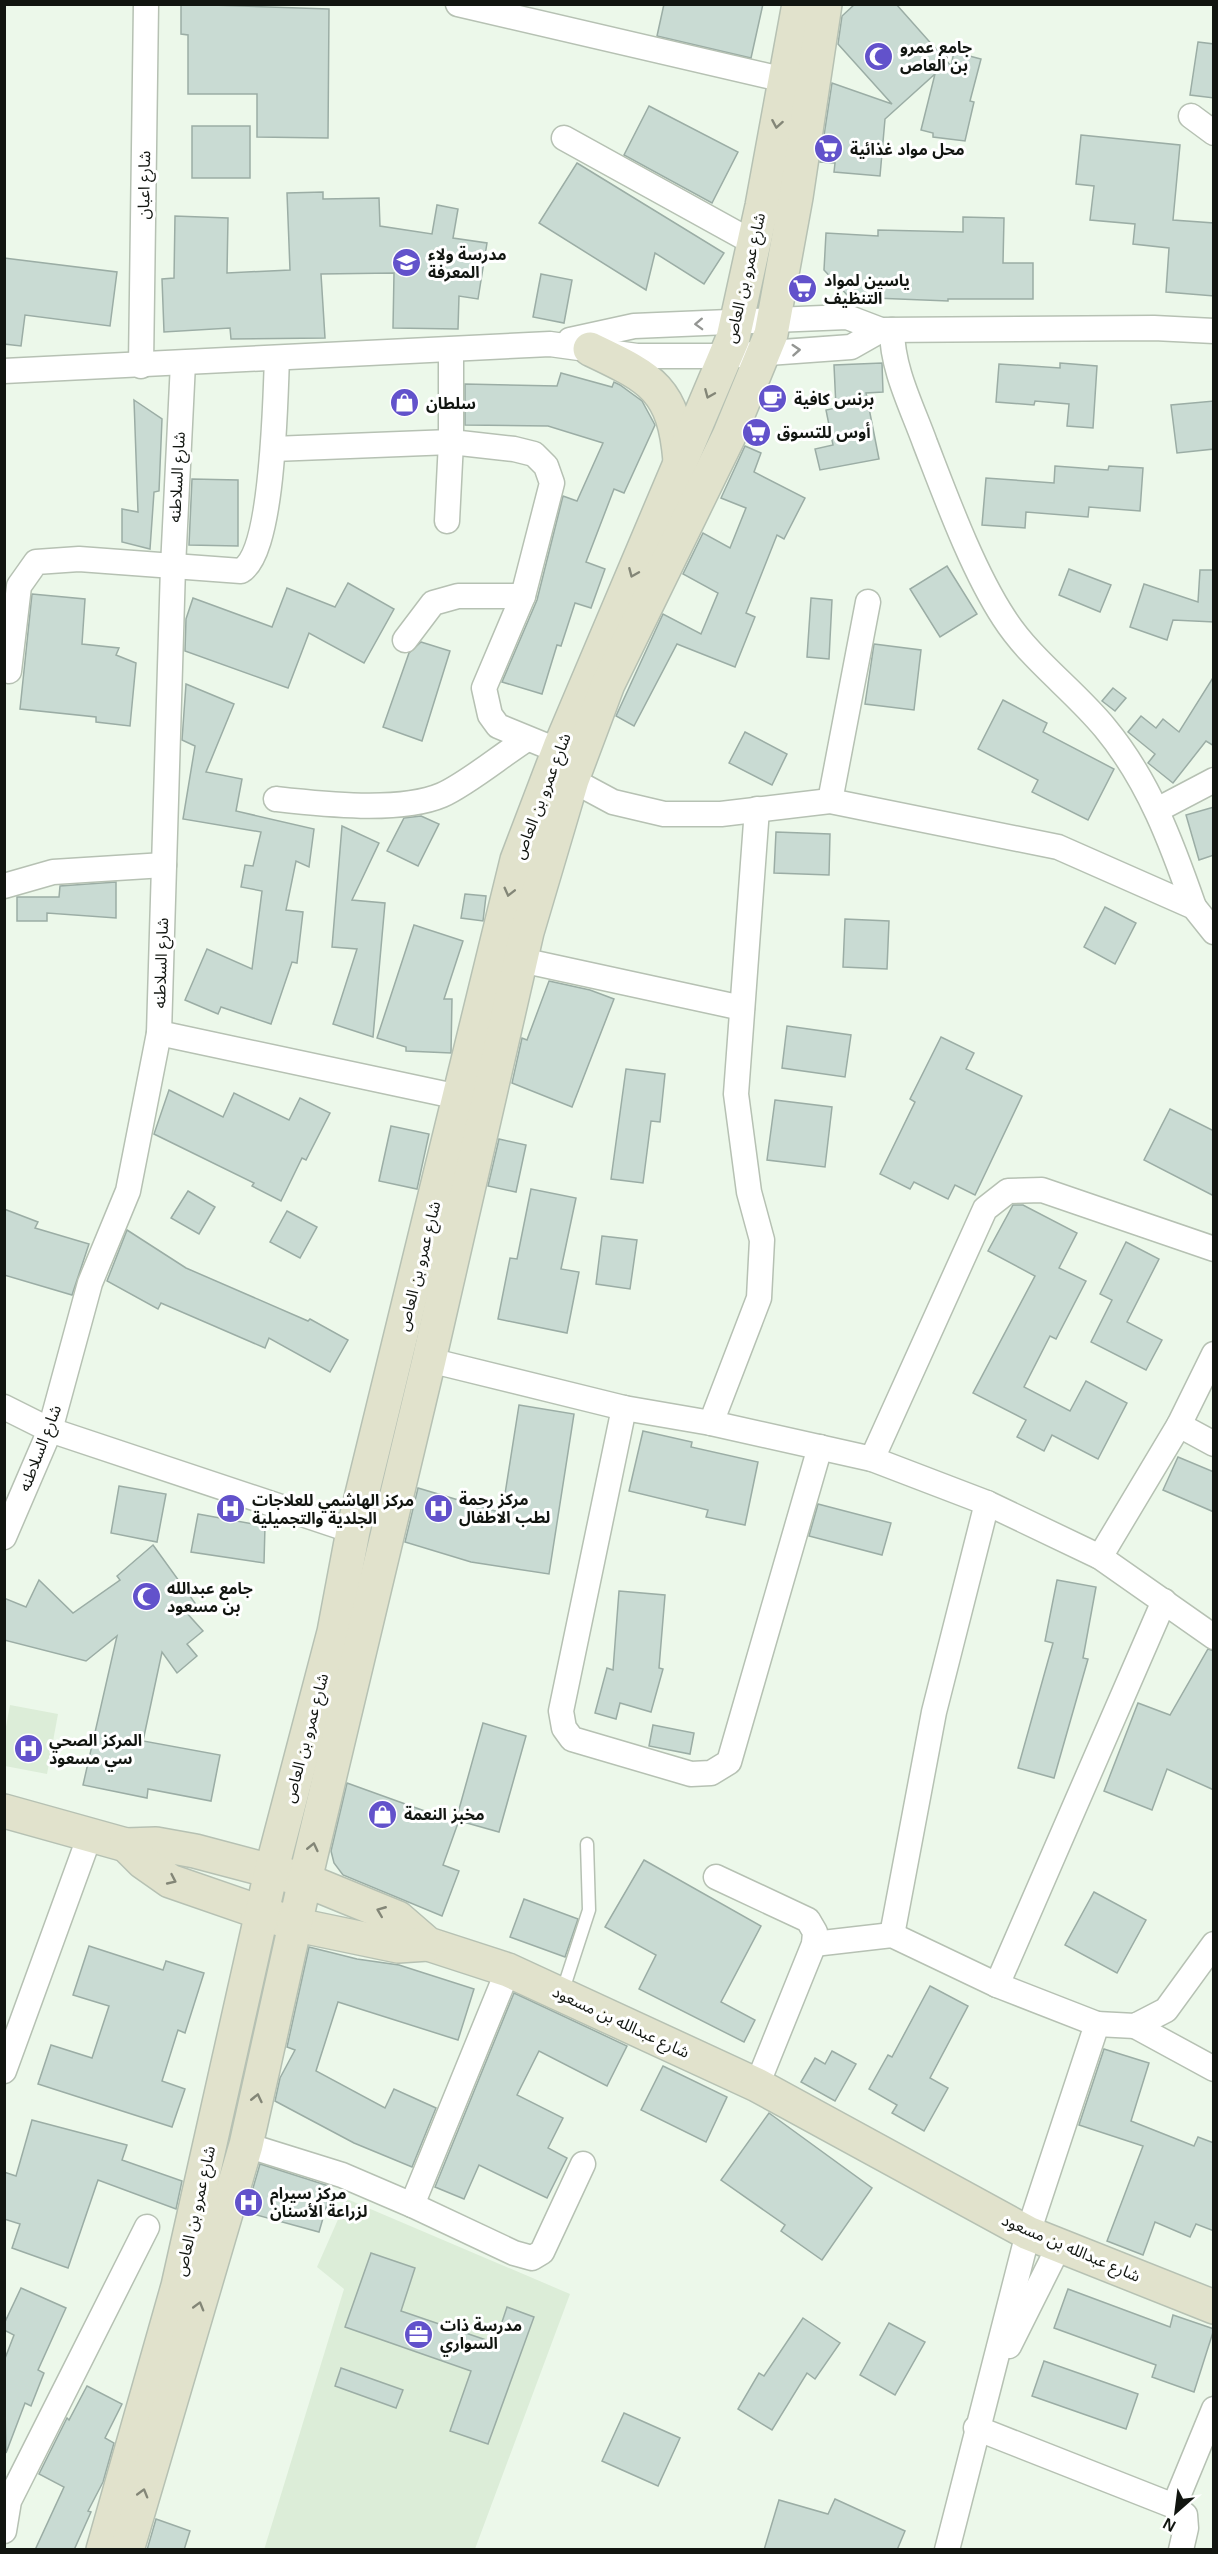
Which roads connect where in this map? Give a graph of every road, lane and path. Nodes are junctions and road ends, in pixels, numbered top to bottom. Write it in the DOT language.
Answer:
graph roads {
  1 [pos="146,4"];
  2 [pos="458,4"];
  3 [pos="799,4"];
  4 [pos="825,4"];
  5 [pos="785,80"];
  6 [pos="1191,116"];
  7 [pos="1214,133"];
  8 [pos="564,138"];
  9 [pos="754,243"];
  10 [pos="773,321"];
  11 [pos="737,323"];
  12 [pos="887,330"];
  13 [pos="1214,331"];
  14 [pos="550,344"];
  15 [pos="590,349"];
  16 [pos="451,350"];
  17 [pos="762,352"];
  18 [pos="726,356"];
  19 [pos="277,359"];
  20 [pos="183,363"];
  21 [pos="141,366"];
  22 [pos="4,371"];
  23 [pos="451,442"];
  24 [pos="273,449"];
  25 [pos="680,461"];
  26 [pos="447,521"];
  27 [pos="173,567"];
  28 [pos="523,596"];
  29 [pos="868,602"];
  30 [pos="405,640"];
  31 [pos="9,671"];
  32 [pos="527,739"];
  33 [pos="559,751"];
  34 [pos="573,780"];
  35 [pos="1214,780"];
  36 [pos="276,799"];
  37 [pos="830,801"];
  38 [pos="757,809"];
  39 [pos="1158,810"];
  40 [pos="164,865"];
  41 [pos="4,886"];
  42 [pos="1194,907"];
  43 [pos="1214,932"];
  44 [pos="521,960"];
  45 [pos="742,1008"];
  46 [pos="159,1033"];
  47 [pos="459,1097"];
  48 [pos="1214,1249"];
  49 [pos="1214,1354"];
  50 [pos="429,1360"];
  51 [pos="4,1407"];
  52 [pos="624,1408"];
  53 [pos="711,1423"];
  54 [pos="1179,1425"];
  55 [pos="50,1430"];
  56 [pos="1214,1444"];
  57 [pos="820,1447"];
  58 [pos="872,1459"];
  59 [pos="987,1503"];
  60 [pos="353,1531"];
  61 [pos="4,1537"];
  62 [pos="1100,1557"];
  63 [pos="1164,1601"];
  64 [pos="1214,1637"];
  65 [pos="4,1811"];
  66 [pos="90,1835"];
  67 [pos="587,1844"];
  68 [pos="126,1845"];
  69 [pos="271,1872"];
  70 [pos="716,1877"];
  71 [pos="306,1880"];
  72 [pos="262,1913"];
  73 [pos="297,1925"];
  74 [pos="892,1935"];
  75 [pos="428,1944"];
  76 [pos="814,1944"];
  77 [pos="1214,1944"];
  78 [pos="508,1970"];
  79 [pos="997,1985"];
  80 [pos="562,1994"];
  81 [pos="1096,2024"];
  82 [pos="1135,2026"];
  83 [pos="1214,2069"];
  84 [pos="4,2071"];
  85 [pos="757,2085"];
  86 [pos="246,2145"];
  87 [pos="584,2164"];
  88 [pos="412,2205"];
  89 [pos="147,2227"];
  90 [pos="1028,2234"];
  91 [pos="1059,2246"];
  92 [pos="1214,2307"];
  93 [pos="988,2388"];
  94 [pos="1214,2409"];
  95 [pos="976,2428"];
  96 [pos="7,2498"];
  97 [pos="1174,2506"];
  98 [pos="4,2531"];
  99 [pos="103,2550"];
  100 [pos="127,2550"];
  101 [pos="947,2550"];
  102 [pos="1181,2550"];
  1 -- 21 [label="street, شارع اعبان"];
  2 -- 5 [label="street"];
  3 -- 5 [label="street, شارع عمرو بن العاص"];
  4 -- 10 [label="street"];
  5 -- 9 [label="street, شارع عمرو بن العاص, one-way"];
  6 -- 7 [label="street"];
  8 -- 9 [label="street"];
  9 -- 11 [label="street, شارع عمرو بن العاص"];
  10 -- 11 [label="street"];
  10 -- 12 [label="street"];
  10 -- 17 [label="street"];
  11 -- 14 [label="street, one-way"];
  11 -- 18 [label="street, شارع عمرو بن العاص"];
  12 -- 13 [label="street"];
  17 -- 12 [label="street, one-way"];
  12 -- 39 [label="street"];
  14 -- 15 [label="street"];
  14 -- 16 [label="street"];
  15 -- 18 [label="street"];
  15 -- 25 [label="street"];
  16 -- 19 [label="street"];
  16 -- 23 [label="street"];
  17 -- 18 [label="street"];
  17 -- 34 [label="street"];
  18 -- 25 [label="street, شارع عمرو بن العاص, one-way"];
  19 -- 20 [label="street"];
  19 -- 24 [label="street"];
  20 -- 21 [label="street"];
  20 -- 27 [label="street, شارع السلاطنه"];
  21 -- 22 [label="street"];
  23 -- 24 [label="street"];
  23 -- 26 [label="street"];
  23 -- 28 [label="street"];
  24 -- 27 [label="street"];
  25 -- 33 [label="street, شارع عمرو بن العاص, one-way"];
  27 -- 31 [label="street"];
  27 -- 40 [label="street, شارع السلاطنه"];
  28 -- 30 [label="street"];
  28 -- 32 [label="street"];
  29 -- 37 [label="street"];
  32 -- 33 [label="street"];
  32 -- 36 [label="street"];
  33 -- 47 [label="street, شارع عمرو بن العاص, one-way"];
  34 -- 38 [label="street"];
  34 -- 44 [label="street"];
  35 -- 39 [label="street"];
  37 -- 38 [label="street"];
  37 -- 42 [label="street"];
  38 -- 45 [label="street"];
  39 -- 42 [label="street"];
  40 -- 41 [label="street"];
  40 -- 46 [label="street, شارع السلاطنه"];
  42 -- 43 [label="street"];
  44 -- 45 [label="street"];
  44 -- 50 [label="street"];
  45 -- 53 [label="street"];
  46 -- 47 [label="street"];
  46 -- 55 [label="street, شارع السلاطنه"];
  47 -- 60 [label="street, شارع عمرو بن العاص"];
  48 -- 58 [label="street"];
  49 -- 54 [label="street"];
  50 -- 52 [label="street"];
  71 -- 50 [label="street, one-way"];
  51 -- 55 [label="street"];
  52 -- 53 [label="street"];
  52 -- 57 [label="street"];
  53 -- 57 [label="street"];
  54 -- 56 [label="street"];
  54 -- 62 [label="street"];
  55 -- 60 [label="street"];
  55 -- 61 [label="street, شارع السلاطنه"];
  57 -- 58 [label="street"];
  58 -- 59 [label="street"];
  59 -- 62 [label="street"];
  59 -- 74 [label="street"];
  60 -- 69 [label="street, شارع عمرو بن العاص"];
  62 -- 63 [label="street"];
  63 -- 64 [label="street"];
  63 -- 79 [label="street"];
  65 -- 66 [label="street, شارع عبدالله بن مسعود"];
  66 -- 68 [label="street, شارع عبدالله بن مسعود"];
  66 -- 84 [label="street"];
  67 -- 80 [label="lane"];
  68 -- 69 [label="street, شارع عبدالله بن مسعود"];
  68 -- 72 [label="street, one-way"];
  69 -- 71 [label="street, شارع عبدالله بن مسعود"];
  69 -- 72 [label="street, شارع عمرو بن العاص"];
  70 -- 76 [label="street"];
  71 -- 73 [label="street"];
  75 -- 71 [label="street, شارع عبدالله بن مسعود, one-way"];
  72 -- 73 [label="street"];
  72 -- 99 [label="street, شارع عمرو بن العاص"];
  73 -- 75 [label="street"];
  86 -- 73 [label="street, one-way"];
  74 -- 76 [label="street"];
  74 -- 79 [label="street"];
  75 -- 78 [label="street, شارع عبدالله بن مسعود"];
  76 -- 85 [label="street"];
  77 -- 82 [label="street"];
  78 -- 80 [label="street, شارع عبدالله بن مسعود"];
  78 -- 88 [label="street"];
  79 -- 81 [label="street"];
  80 -- 85 [label="street, شارع عبدالله بن مسعود"];
  81 -- 82 [label="street"];
  81 -- 90 [label="street"];
  82 -- 83 [label="street"];
  85 -- 90 [label="street, شارع عبدالله بن مسعود"];
  86 -- 88 [label="street"];
  100 -- 86 [label="street, one-way"];
  87 -- 88 [label="street"];
  89 -- 96 [label="street"];
  90 -- 91 [label="street, شارع عبدالله بن مسعود"];
  90 -- 93 [label="street"];
  91 -- 92 [label="street, شارع عبدالله بن مسعود"];
  91 -- 93 [label="street"];
  93 -- 95 [label="street"];
  94 -- 97 [label="street"];
  95 -- 97 [label="street"];
  95 -- 101 [label="street"];
  96 -- 98 [label="street"];
  97 -- 102 [label="street"];
}
